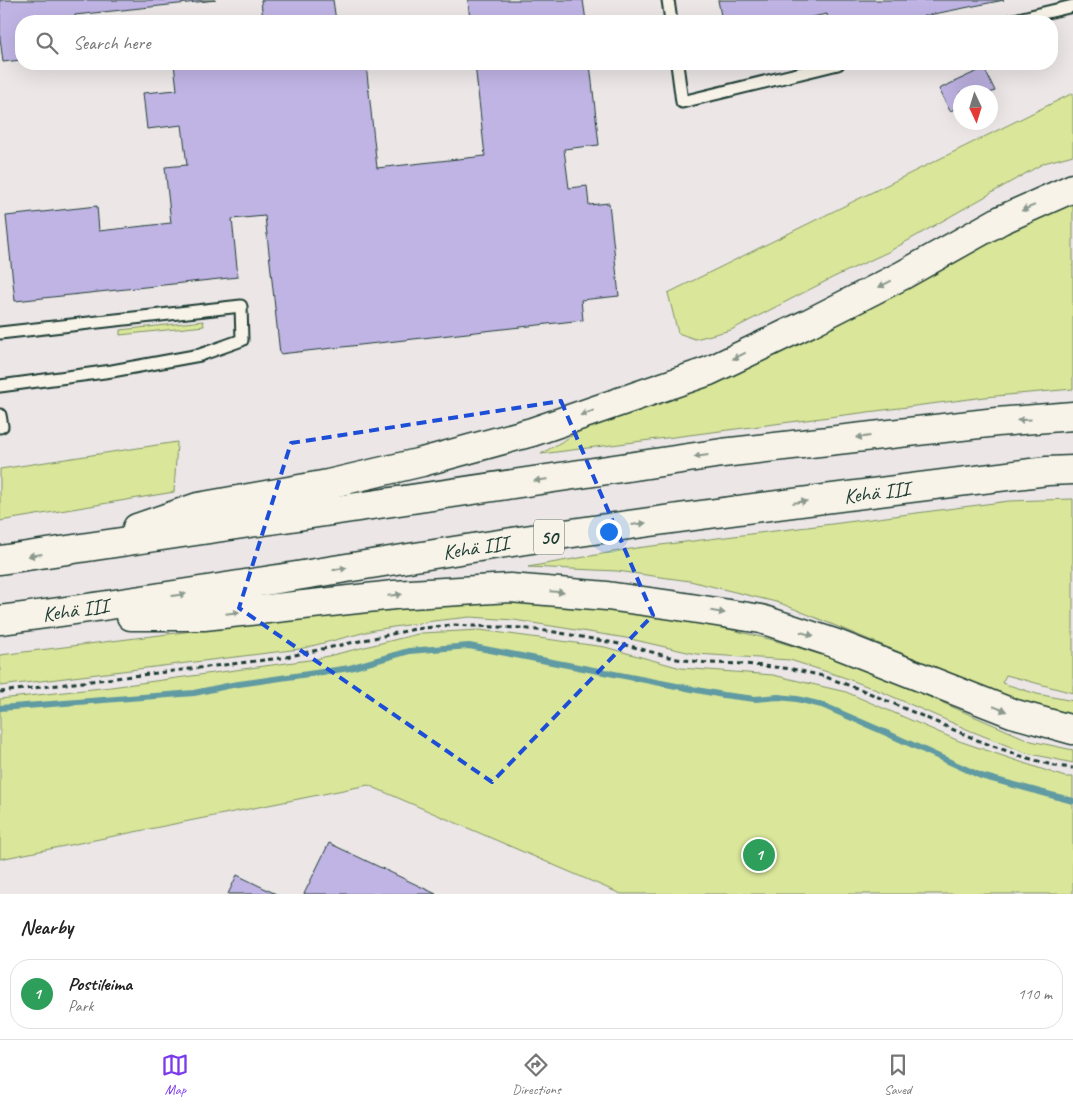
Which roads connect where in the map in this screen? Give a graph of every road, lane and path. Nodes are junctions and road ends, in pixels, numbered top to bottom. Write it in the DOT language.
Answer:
graph roads {
  1 [pos="668,0"];
  2 [pos="1073,6"];
  3 [pos="670,15"];
  4 [pos="1035,15"];
  5 [pos="678,70"];
  6 [pos="813,70"];
  7 [pos="1073,188"];
  8 [pos="0,333"];
  9 [pos="0,386"];
  10 [pos="0,415"];
  11 [pos="1073,416"];
  12 [pos="0,427"];
  13 [pos="1073,470"];
  14 [pos="70,550"];
  15 [pos="0,560"];
  16 [pos="27,617"];
  17 [pos="0,620"];
  18 [pos="0,692"];
  19 [pos="1073,730"];
  20 [pos="1073,768"];
  1 -- 3 [label="lane"];
  2 -- 4 [label="lane"];
  5 -- 6 [label="lane"];
  7 -- 14 [label="highway, one-way"];
  8 -- 9 [label="lane"];
  10 -- 12 [label="lane"];
  11 -- 14 [label="highway, one-way"];
  16 -- 13 [label="highway, Kehä III / 50, one-way"];
  14 -- 15 [label="highway, one-way"];
  16 -- 17 [label="highway, Kehä III / 50"];
  16 -- 19 [label="highway, one-way"];
  18 -- 20 [label="path"];
}
